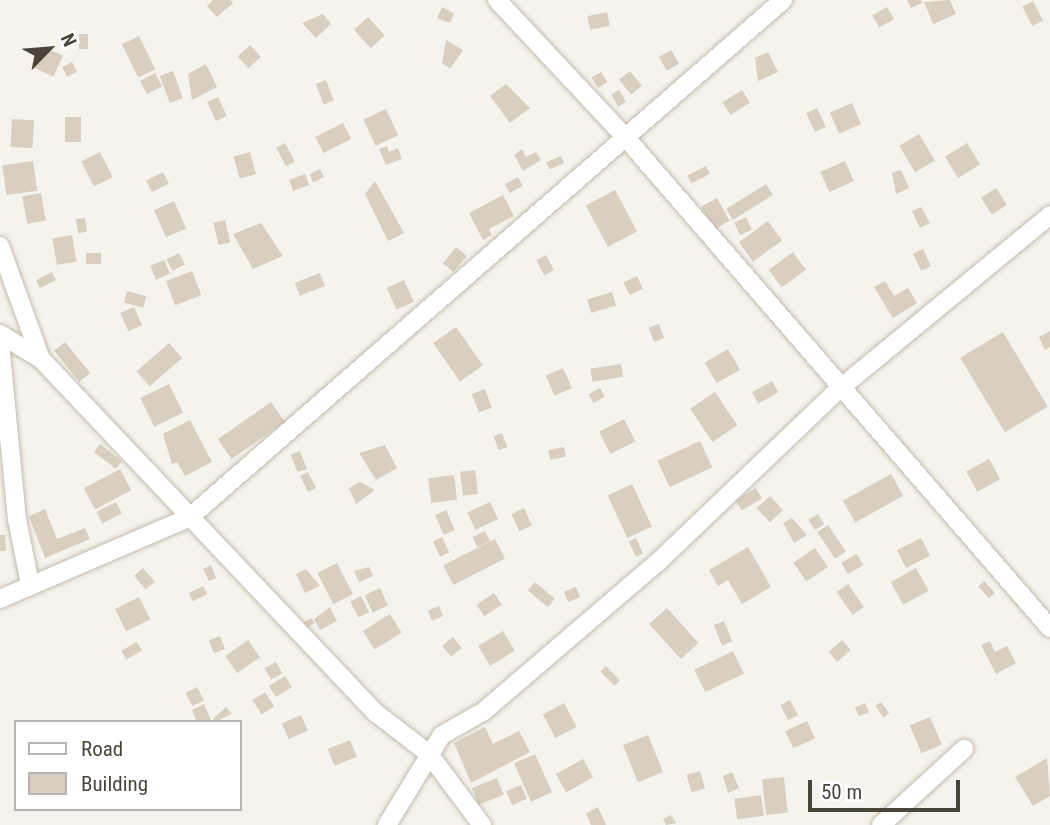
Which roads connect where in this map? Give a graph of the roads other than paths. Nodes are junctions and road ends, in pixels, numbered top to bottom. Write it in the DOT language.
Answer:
graph roads {
  1 [pos="498,0"];
  2 [pos="783,0"];
  3 [pos="626,138"];
  4 [pos="1050,215"];
  5 [pos="0,246"];
  6 [pos="0,334"];
  7 [pos="0,343"];
  8 [pos="41,359"];
  9 [pos="838,390"];
  10 [pos="190,517"];
  11 [pos="30,584"];
  12 [pos="0,599"];
  13 [pos="1050,628"];
  14 [pos="964,748"];
  15 [pos="429,754"];
  16 [pos="387,825"];
  17 [pos="482,825"];
  18 [pos="881,825"];
  1 -- 3 [label="street"];
  2 -- 3 [label="street"];
  3 -- 9 [label="street"];
  3 -- 10 [label="street"];
  4 -- 9 [label="street"];
  5 -- 8 [label="street"];
  6 -- 8 [label="street"];
  7 -- 11 [label="street"];
  8 -- 10 [label="street"];
  9 -- 13 [label="street"];
  9 -- 15 [label="street"];
  10 -- 11 [label="street"];
  10 -- 15 [label="street"];
  11 -- 12 [label="street"];
  14 -- 18 [label="street"];
  15 -- 16 [label="street"];
  15 -- 17 [label="street"];
}
